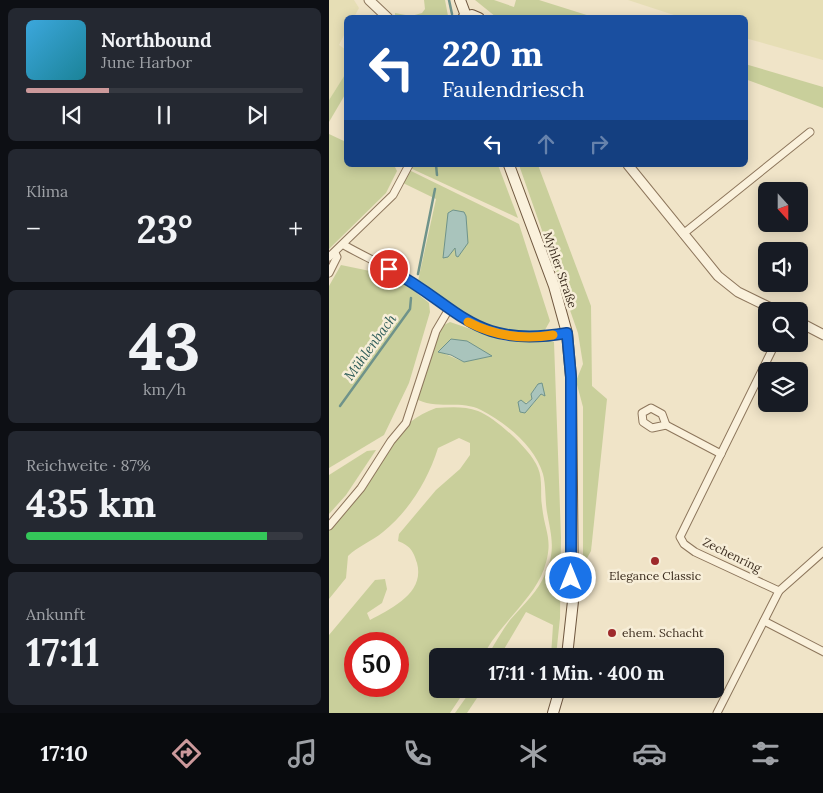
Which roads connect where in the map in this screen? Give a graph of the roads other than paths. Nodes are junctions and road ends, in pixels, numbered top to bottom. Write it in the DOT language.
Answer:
graph roads {
  1 [pos="369,0"];
  2 [pos="460,0"];
  3 [pos="385,15"];
  4 [pos="464,15"];
  5 [pos="809,132"];
  6 [pos="408,167"];
  7 [pos="510,167"];
  8 [pos="630,167"];
  9 [pos="683,234"];
  10 [pos="344,245"];
  11 [pos="332,255"];
  12 [pos="329,273"];
  13 [pos="759,302"];
  14 [pos="449,309"];
  15 [pos="808,327"];
  16 [pos="567,333"];
  17 [pos="823,335"];
  18 [pos="771,352"];
  19 [pos="666,425"];
  20 [pos="721,454"];
  21 [pos="329,526"];
  22 [pos="823,551"];
  23 [pos="779,591"];
  24 [pos="763,621"];
  25 [pos="568,648"];
  26 [pos="823,652"];
  27 [pos="557,698"];
  28 [pos="553,713"];
  29 [pos="717,713"];
  1 -- 3 [label="street"];
  2 -- 4 [label="main road"];
  5 -- 9 [label="street"];
  6 -- 10 [label="street"];
  7 -- 16 [label="main road, Myhler Straße"];
  8 -- 9 [label="street"];
  9 -- 13 [label="street"];
  10 -- 11 [label="street"];
  10 -- 14 [label="street"];
  11 -- 12 [label="street"];
  14 -- 16 [label="street"];
  14 -- 21 [label="street"];
  15 -- 17 [label="street"];
  16 -- 25 [label="main road, Myhler Straße"];
  18 -- 20 [label="street, Zechenring"];
  19 -- 20 [label="street"];
  20 -- 23 [label="street, Zechenring"];
  22 -- 23 [label="street"];
  23 -- 24 [label="street"];
  24 -- 26 [label="street"];
  24 -- 29 [label="street"];
  27 -- 28 [label="main road"];
}
